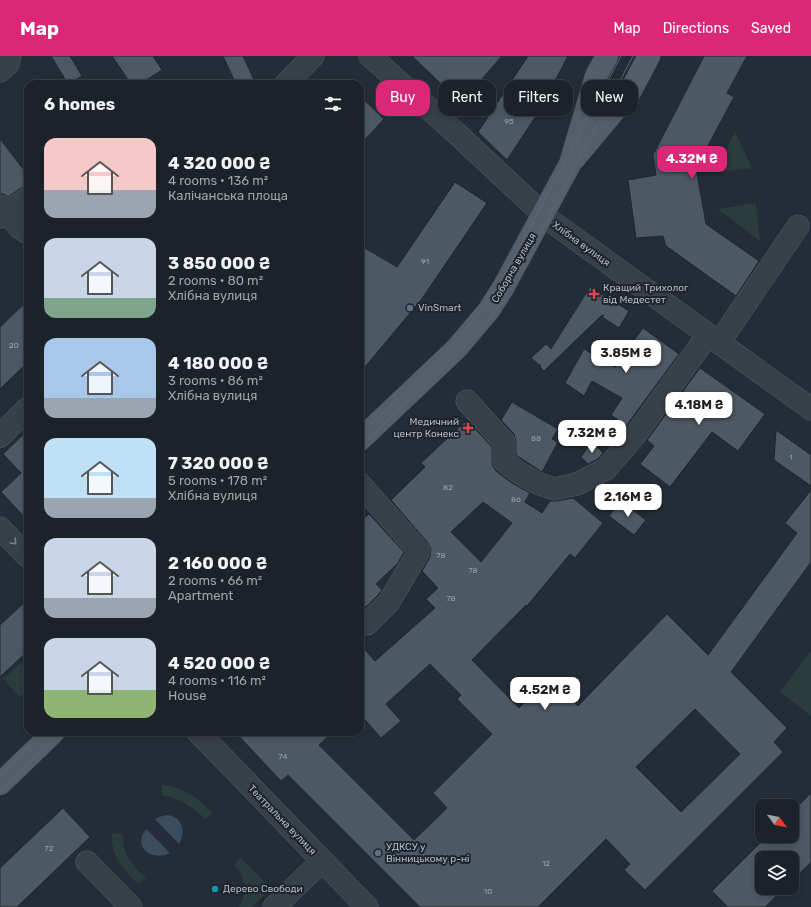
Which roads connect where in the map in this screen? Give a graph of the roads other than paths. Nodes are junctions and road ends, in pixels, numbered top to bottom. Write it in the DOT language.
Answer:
graph roads {
  1 [pos="10,56"];
  2 [pos="313,56"];
  3 [pos="370,56"];
  4 [pos="607,56"];
  5 [pos="649,56"];
  6 [pos="0,71"];
  7 [pos="290,80"];
  8 [pos="570,164"];
  9 [pos="24,200"];
  10 [pos="2,212"];
  11 [pos="543,215"];
  12 [pos="798,226"];
  13 [pos="24,230"];
  14 [pos="713,339"];
  15 [pos="467,401"];
  16 [pos="811,409"];
  17 [pos="24,412"];
  18 [pos="0,436"];
  19 [pos="364,436"];
  20 [pos="364,489"];
  21 [pos="0,528"];
  22 [pos="24,553"];
  23 [pos="364,621"];
  24 [pos="50,736"];
  25 [pos="202,736"];
  26 [pos="0,784"];
  27 [pos="322,861"];
  28 [pos="87,862"];
  29 [pos="131,907"];
  30 [pos="274,907"];
  31 [pos="367,907"];
  1 -- 6 [label="street"];
  2 -- 7 [label="street"];
  3 -- 11 [label="street, Хлібна вулиця"];
  4 -- 8 [label="main road, Соборна вулиця"];
  5 -- 8 [label="main road"];
  8 -- 11 [label="main road, Соборна вулиця"];
  9 -- 10 [label="street"];
  10 -- 13 [label="street"];
  11 -- 14 [label="street, Хлібна вулиця"];
  11 -- 19 [label="main road, Соборна вулиця"];
  12 -- 14 [label="street"];
  14 -- 15 [label="street"];
  14 -- 16 [label="street, Хлібна вулиця"];
  17 -- 18 [label="street"];
  20 -- 23 [label="street"];
  21 -- 22 [label="street, one-way"];
  24 -- 26 [label="main road"];
  25 -- 27 [label="street, Театральна вулиця"];
  27 -- 30 [label="street"];
  27 -- 31 [label="street, Театральна вулиця"];
  28 -- 29 [label="street"];
}
